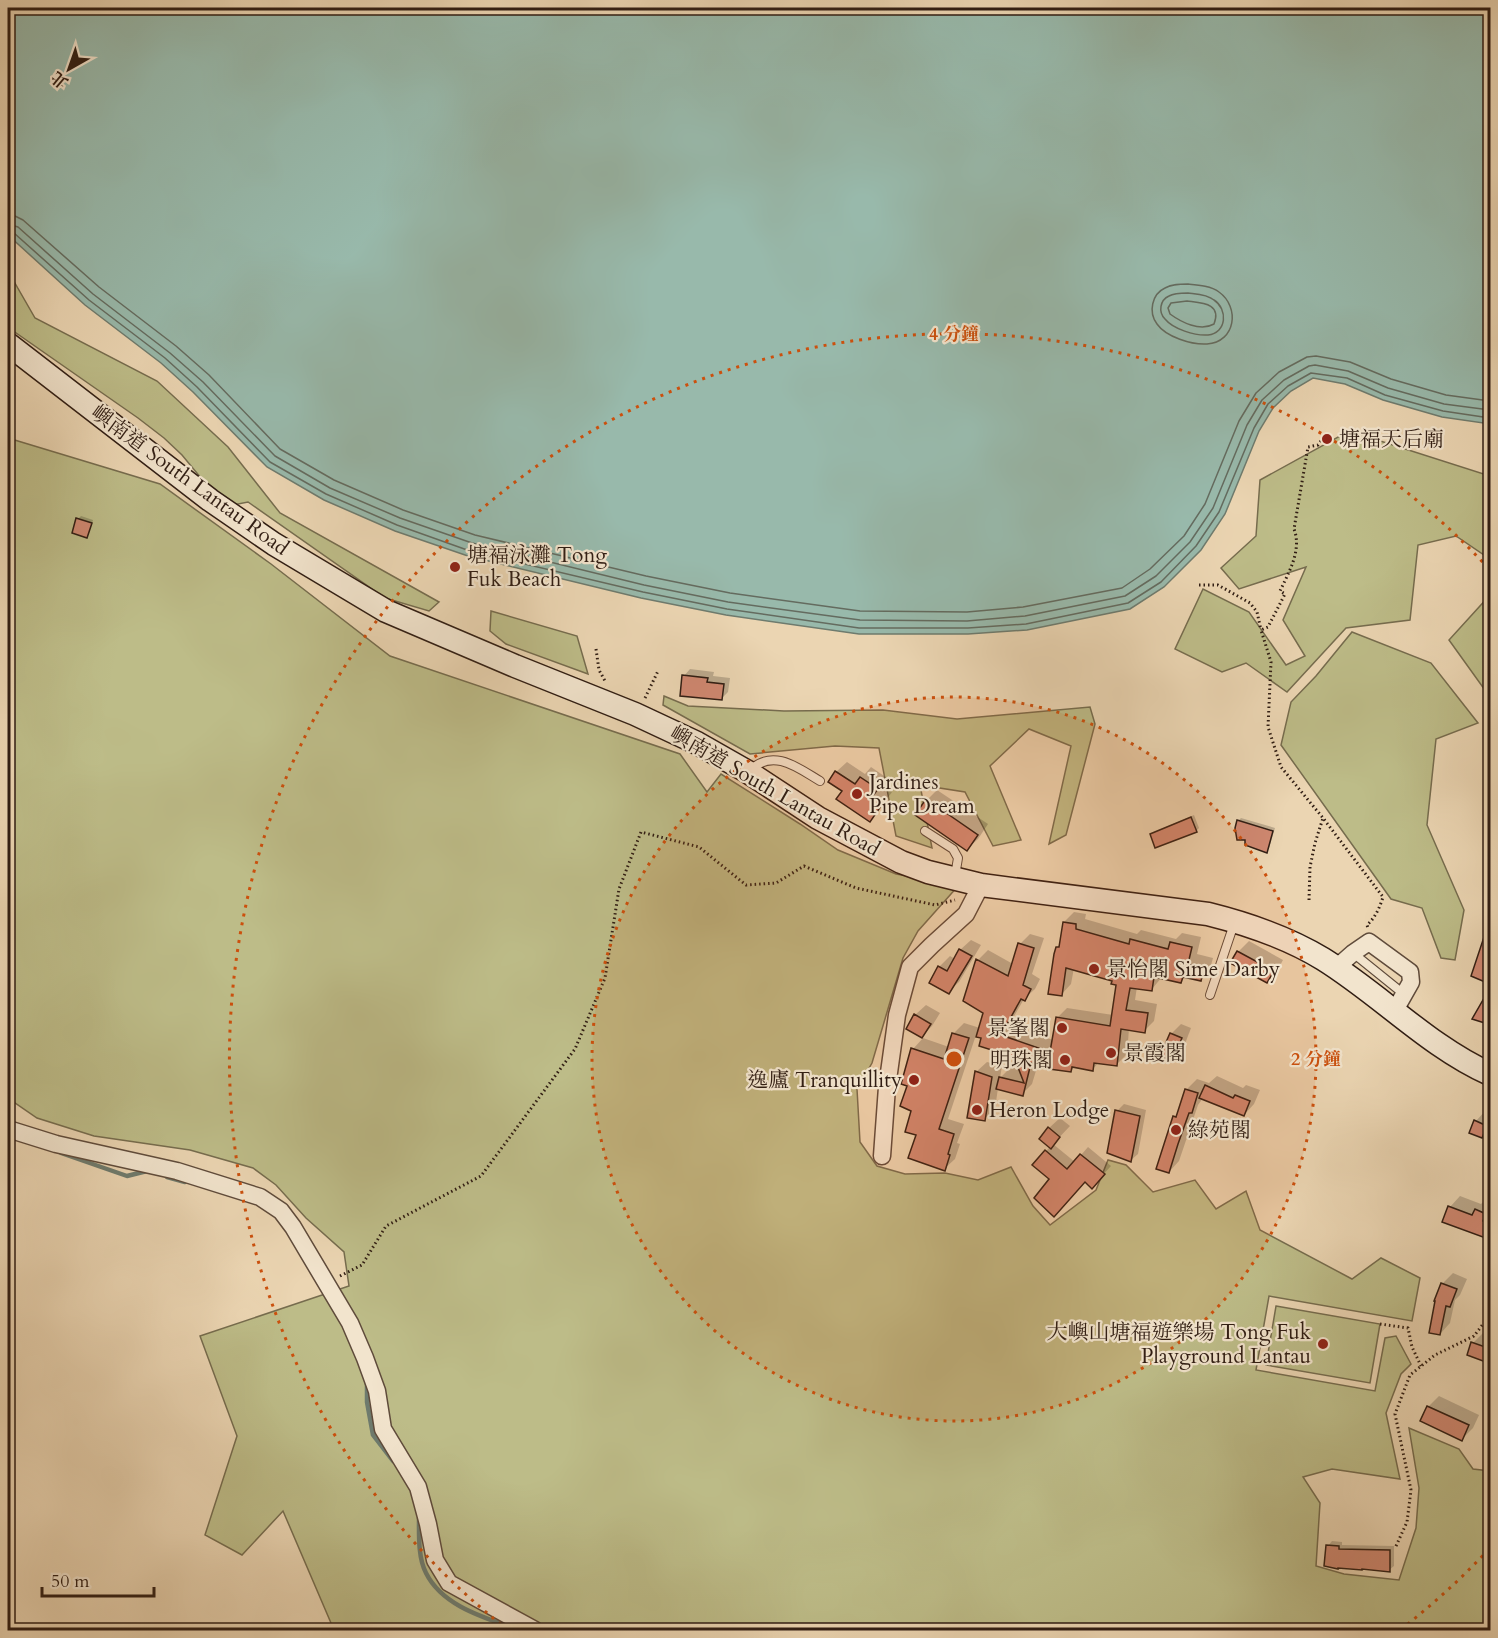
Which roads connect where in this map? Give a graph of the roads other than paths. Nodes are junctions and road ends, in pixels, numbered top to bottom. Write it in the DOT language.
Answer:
graph roads {
  1 [pos="8,345"];
  2 [pos="747,772"];
  3 [pos="820,781"];
  4 [pos="925,831"];
  5 [pos="955,880"];
  6 [pos="978,890"];
  7 [pos="1235,921"];
  8 [pos="1344,961"];
  9 [pos="1210,995"];
  10 [pos="1400,1004"];
  11 [pos="1491,1074"];
  12 [pos="8,1129"];
  13 [pos="882,1156"];
  14 [pos="535,1630"];
  1 -- 2 [label="main road, 嶼南道 South Lantau Road"];
  2 -- 3 [label="lane"];
  2 -- 5 [label="main road, 嶼南道 South Lantau Road"];
  4 -- 5 [label="lane"];
  5 -- 6 [label="main road, 嶼南道 South Lantau Road"];
  6 -- 7 [label="main road, 嶼南道 South Lantau Road"];
  6 -- 13 [label="street"];
  7 -- 8 [label="main road, 嶼南道 South Lantau Road"];
  7 -- 9 [label="lane"];
  8 -- 10 [label="main road, 嶼南道 South Lantau Road"];
  8 -- 10 [label="street"];
  10 -- 11 [label="main road, 嶼南道 South Lantau Road"];
  12 -- 14 [label="street"];
}
